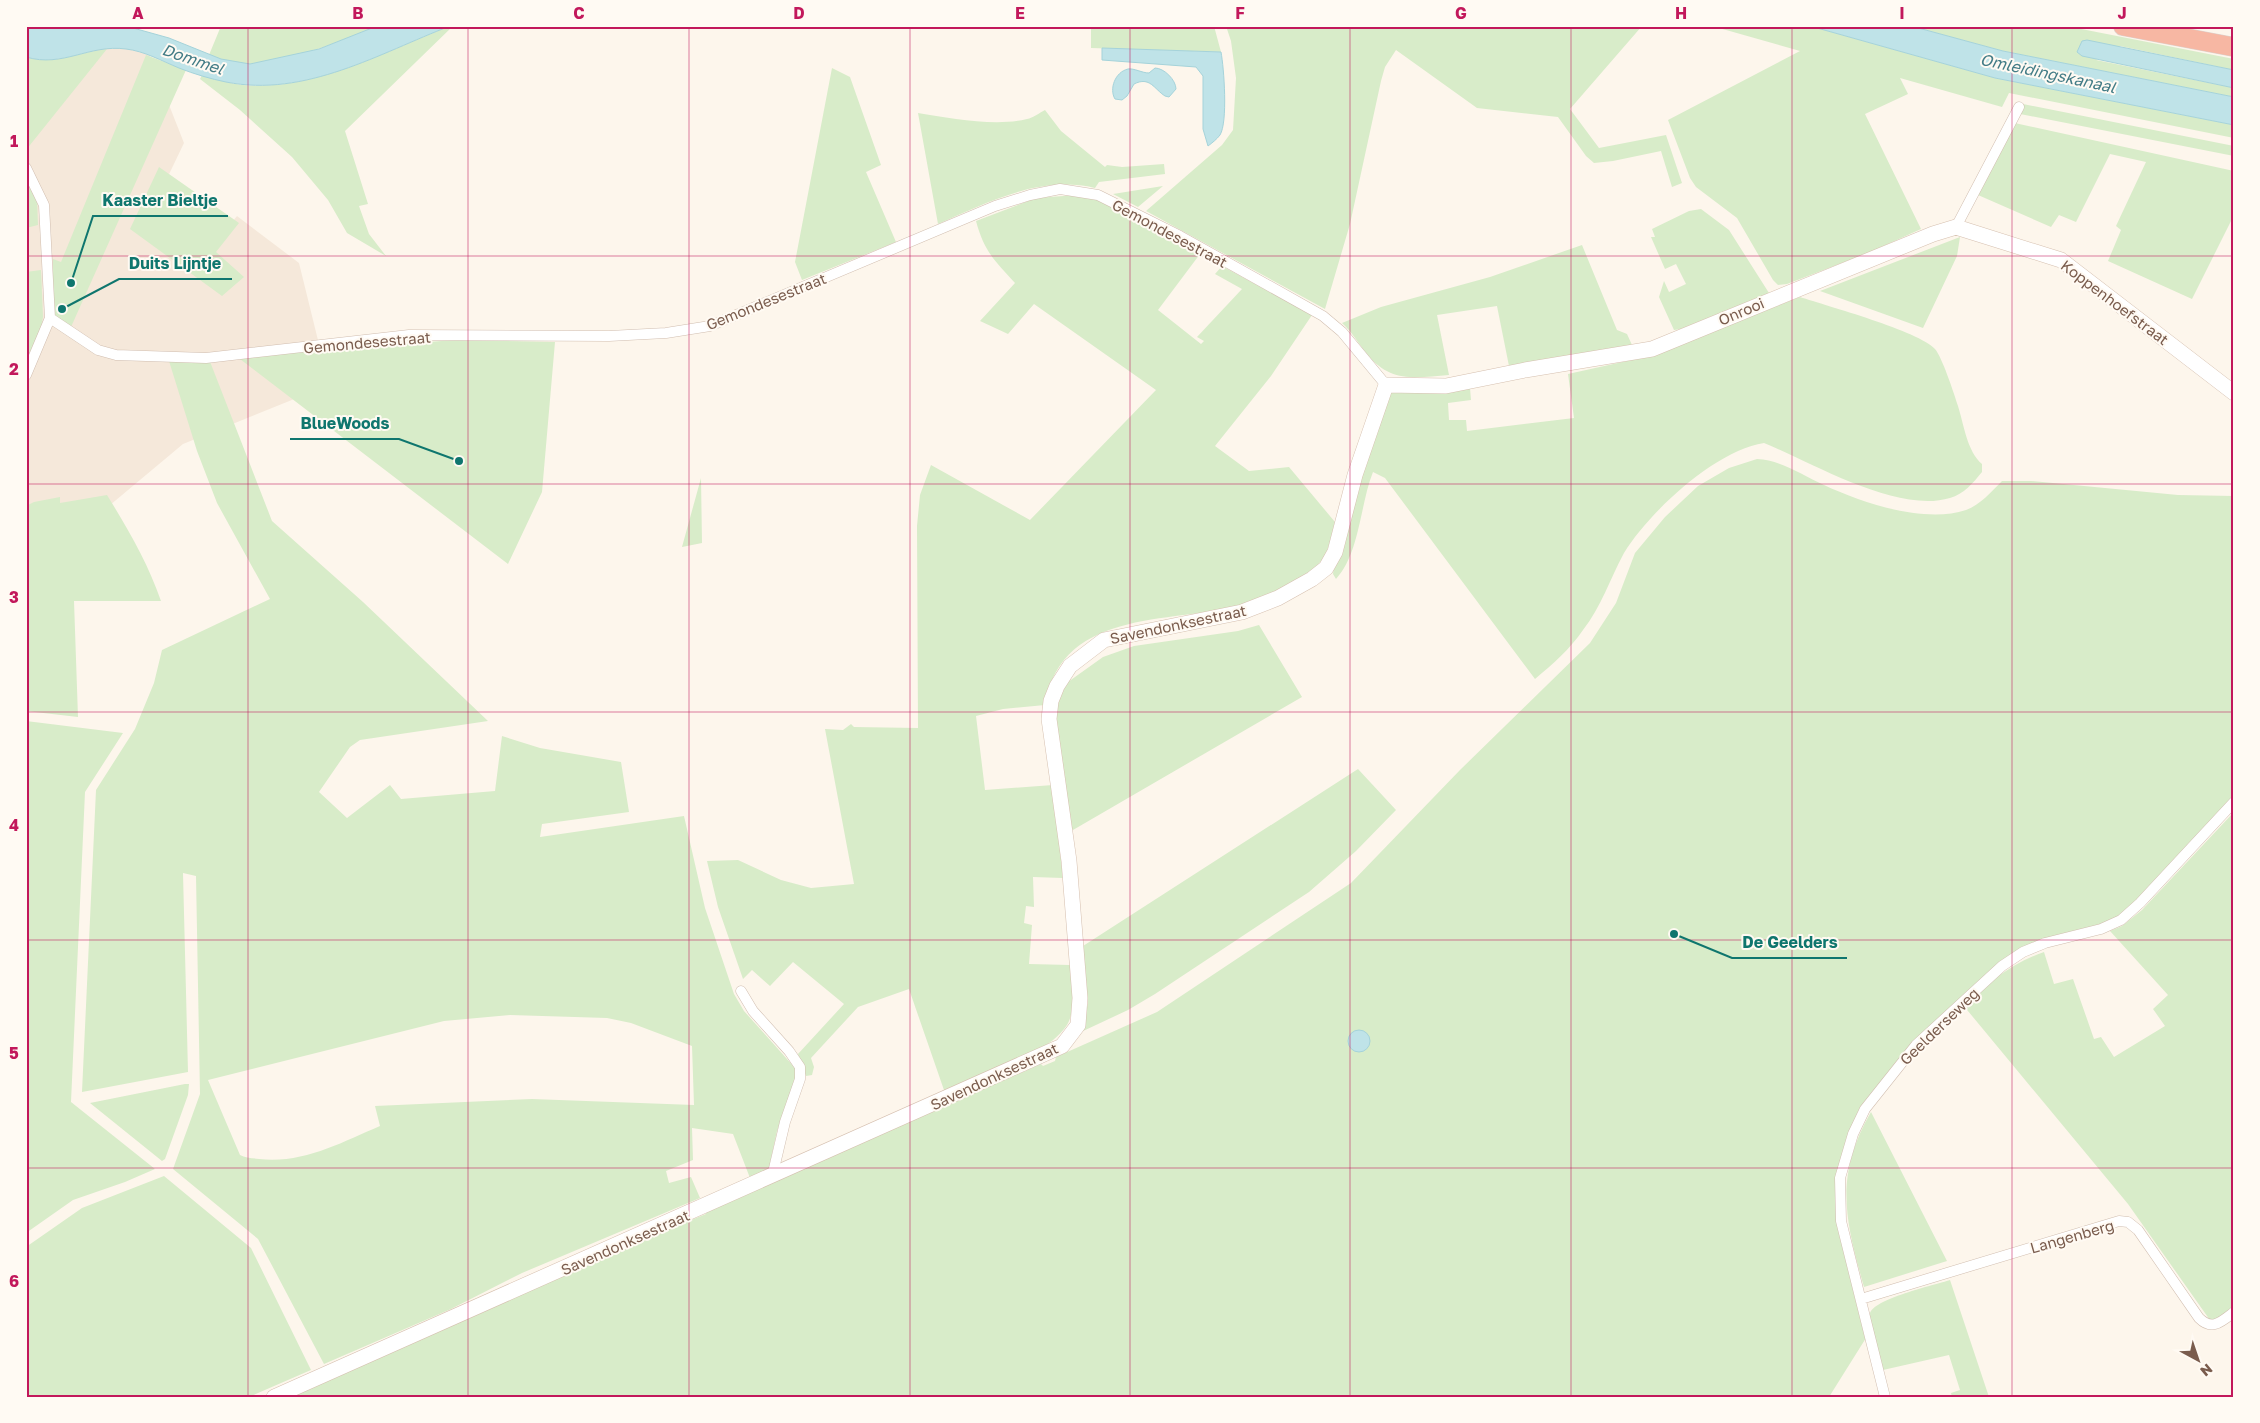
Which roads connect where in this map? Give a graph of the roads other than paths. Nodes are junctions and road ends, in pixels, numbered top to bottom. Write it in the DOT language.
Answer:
graph roads {
  1 [pos="2123,26"];
  2 [pos="2234,47"];
  3 [pos="2019,107"];
  4 [pos="26,168"];
  5 [pos="1956,227"];
  6 [pos="50,318"];
  7 [pos="26,375"];
  8 [pos="1386,386"];
  9 [pos="2234,393"];
  10 [pos="2234,802"];
  11 [pos="741,990"];
  12 [pos="772,1176"];
  13 [pos="1861,1299"];
  14 [pos="2234,1312"];
  15 [pos="274,1397"];
  16 [pos="1885,1397"];
  1 -- 2 [label="highway"];
  3 -- 5 [label="street"];
  4 -- 6 [label="street"];
  5 -- 8 [label="street, Onrooi"];
  5 -- 9 [label="street, Koppenhoefstraat"];
  6 -- 7 [label="street"];
  6 -- 8 [label="street, Gemondesestraat"];
  8 -- 12 [label="street, Savendonksestraat"];
  10 -- 13 [label="street, Geelderseweg"];
  11 -- 12 [label="street"];
  12 -- 15 [label="street, Savendonksestraat"];
  13 -- 14 [label="street, Langenberg"];
  13 -- 16 [label="street, Geelderseweg"];
}
